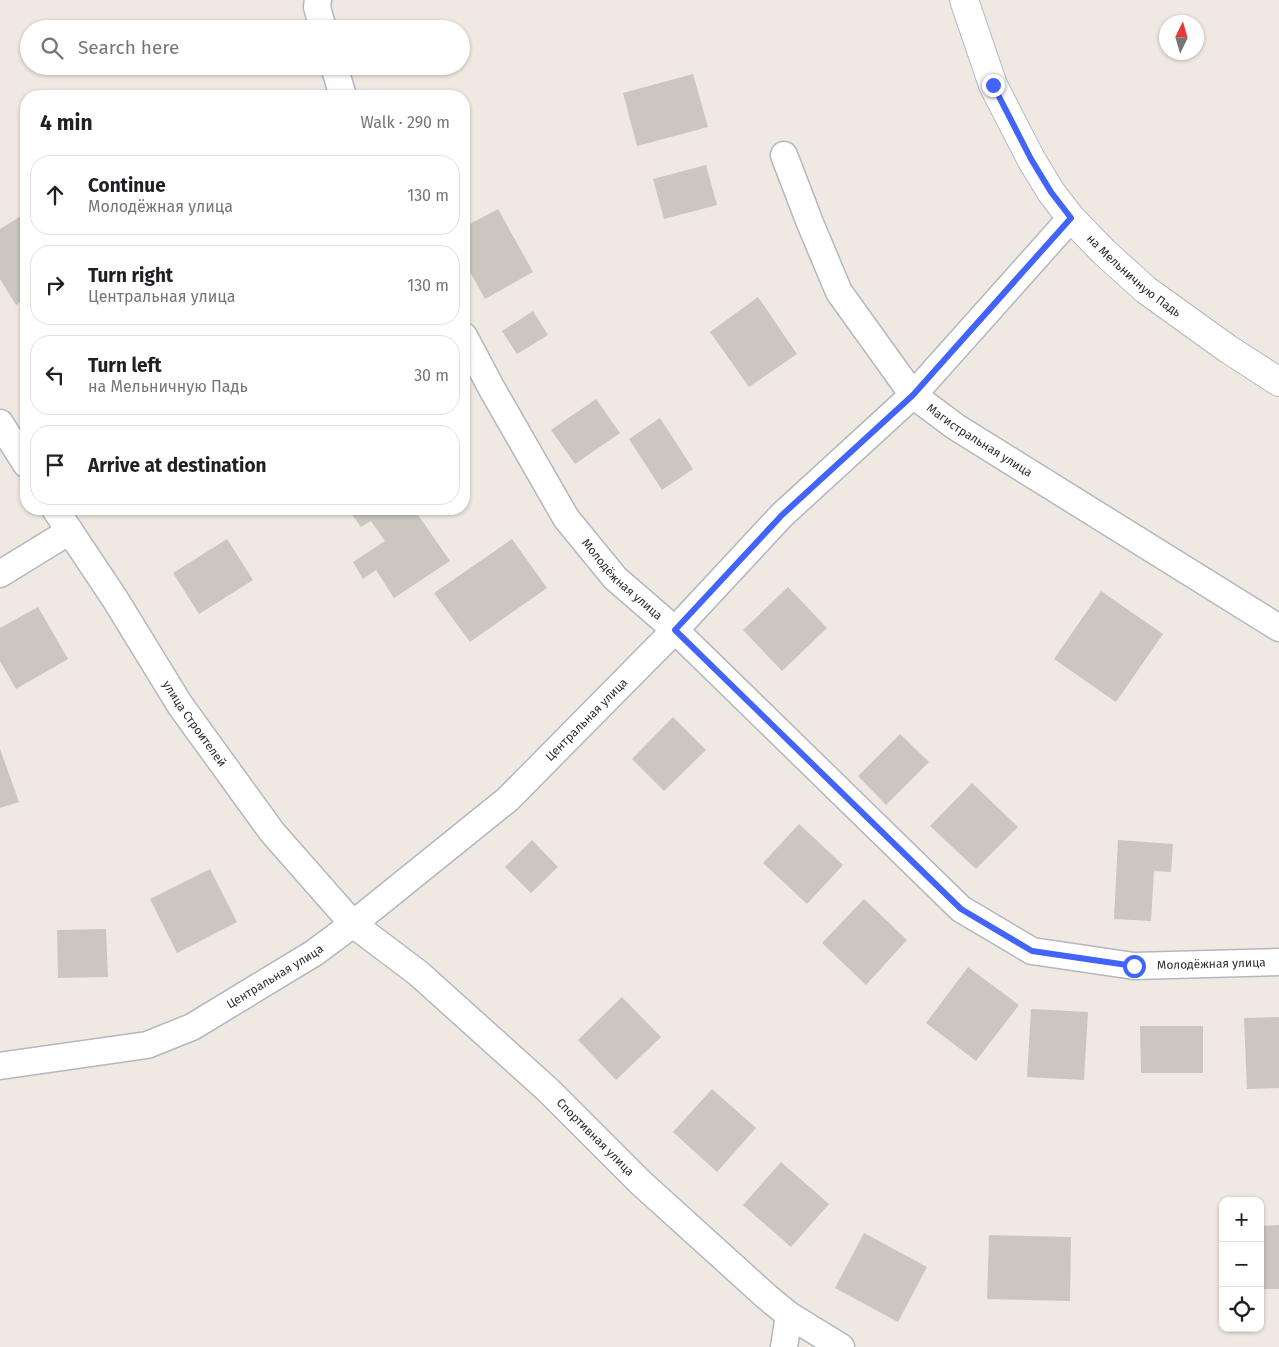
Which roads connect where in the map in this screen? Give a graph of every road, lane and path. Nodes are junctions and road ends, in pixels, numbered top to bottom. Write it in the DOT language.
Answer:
graph roads {
  1 [pos="318,0"];
  2 [pos="964,0"];
  3 [pos="321,20"];
  4 [pos="337,75"];
  5 [pos="341,90"];
  6 [pos="784,156"];
  7 [pos="1071,218"];
  8 [pos="470,347"];
  9 [pos="1279,382"];
  10 [pos="913,395"];
  11 [pos="0,423"];
  12 [pos="20,455"];
  13 [pos="60,515"];
  14 [pos="70,531"];
  15 [pos="0,574"];
  16 [pos="1279,628"];
  17 [pos="675,630"];
  18 [pos="353,924"];
  19 [pos="1279,962"];
  20 [pos="0,1066"];
  21 [pos="789,1315"];
  22 [pos="784,1347"];
  23 [pos="841,1347"];
  1 -- 3 [label="street"];
  2 -- 7 [label="street, на Мельничную Падь"];
  4 -- 5 [label="street"];
  6 -- 10 [label="street, Магистральная улица"];
  7 -- 9 [label="street, на Мельничную Падь"];
  7 -- 10 [label="street, Центральная улица"];
  8 -- 17 [label="street, Молодёжная улица"];
  10 -- 16 [label="street, Магистральная улица"];
  10 -- 17 [label="street, Центральная улица"];
  11 -- 12 [label="street"];
  13 -- 14 [label="street, улица Строителей"];
  14 -- 15 [label="street"];
  14 -- 18 [label="street, улица Строителей"];
  17 -- 18 [label="street, Центральная улица"];
  17 -- 19 [label="street, Молодёжная улица"];
  18 -- 20 [label="street, Центральная улица"];
  18 -- 21 [label="street, Спортивная улица"];
  21 -- 22 [label="street"];
  21 -- 23 [label="street, Спортивная улица"];
}
